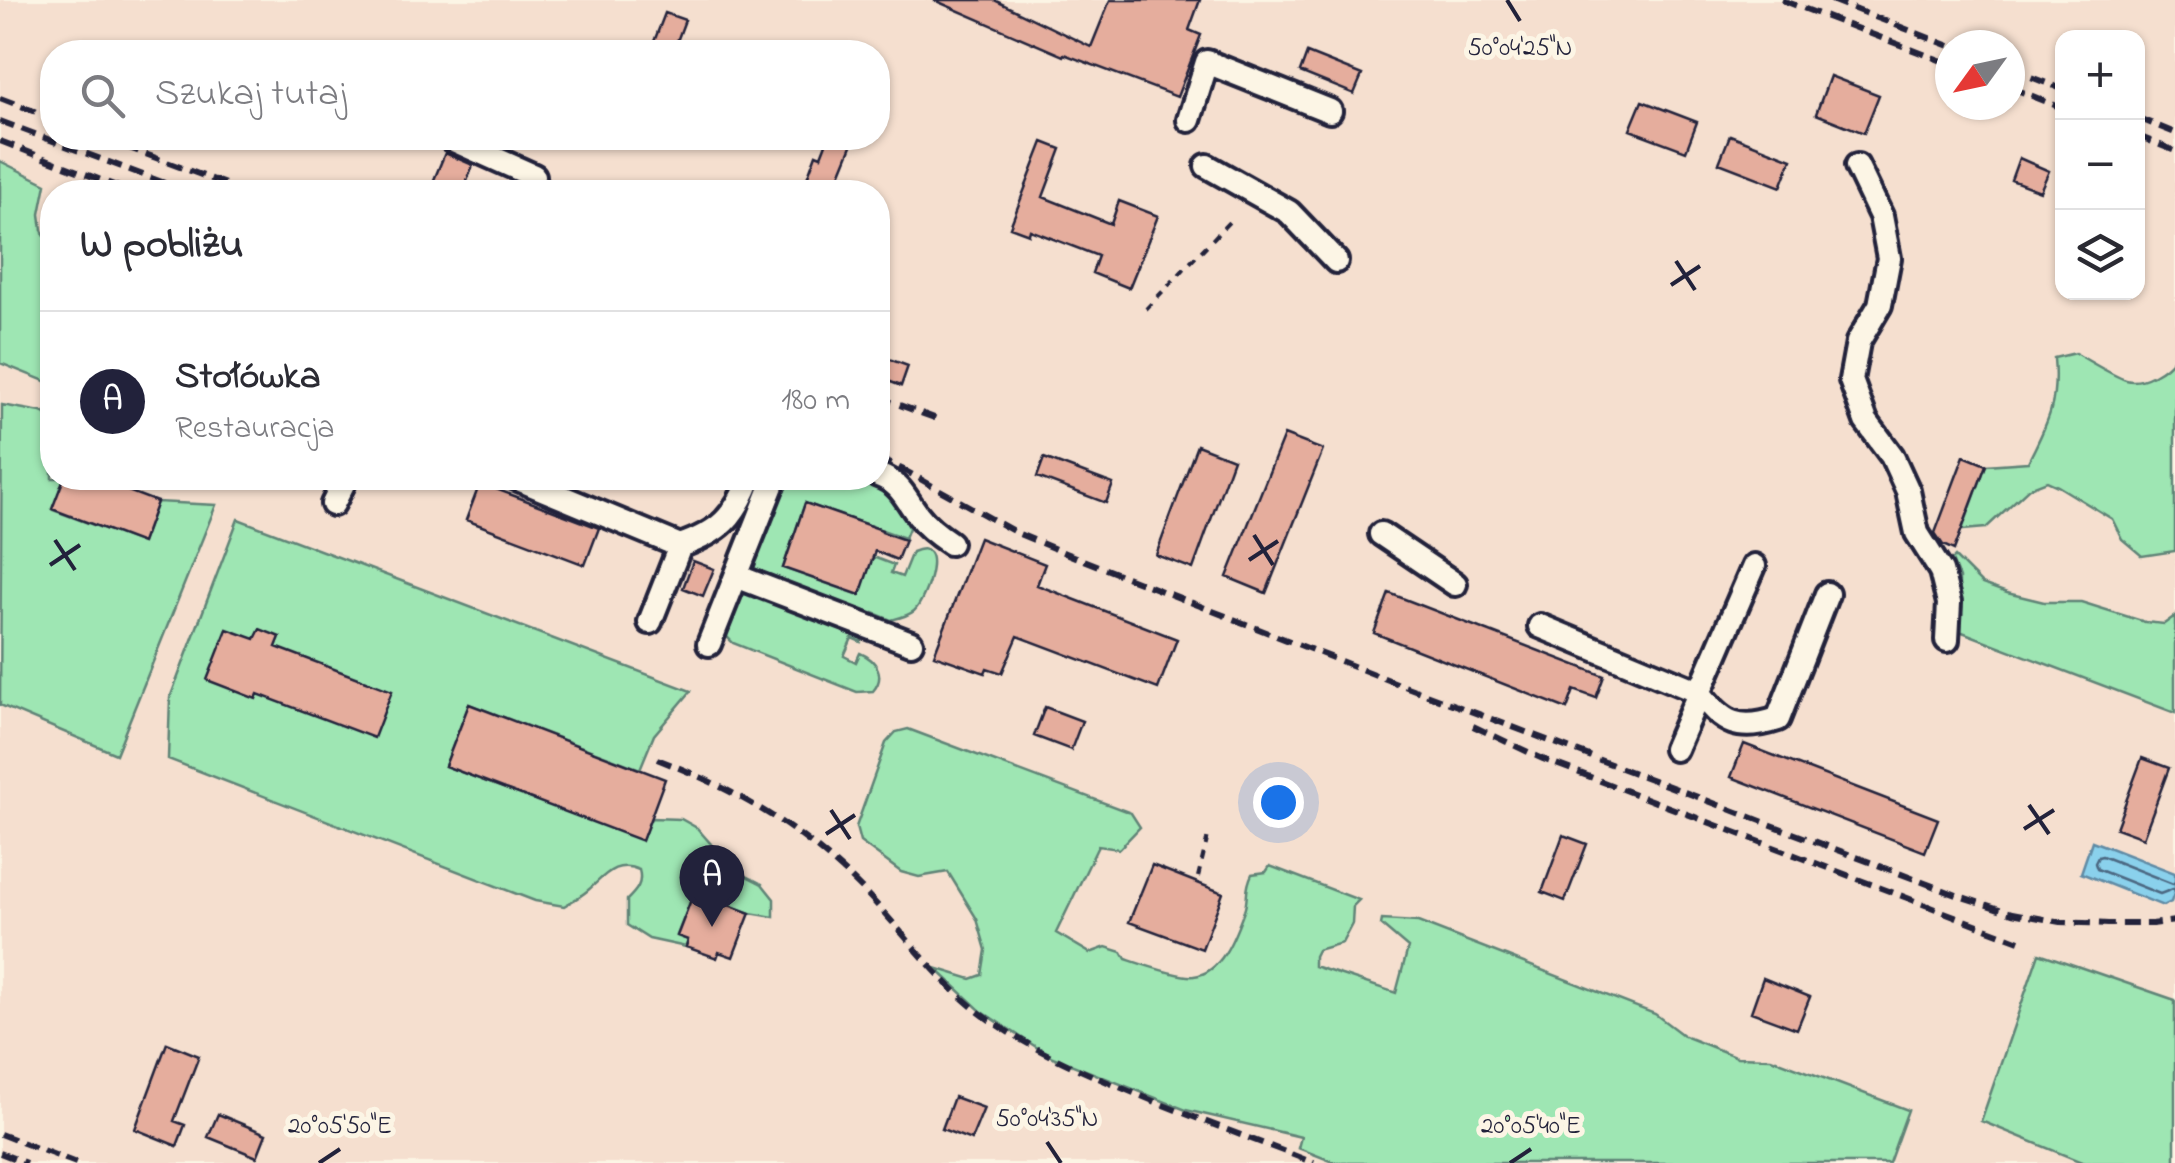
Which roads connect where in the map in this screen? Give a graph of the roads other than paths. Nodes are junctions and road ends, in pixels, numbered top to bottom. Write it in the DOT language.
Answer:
graph roads {
  1 [pos="1330,111"];
  2 [pos="1189,120"];
  3 [pos="476,150"];
  4 [pos="1207,166"];
  5 [pos="1857,166"];
  6 [pos="534,176"];
  7 [pos="1336,262"];
  8 [pos="890,481"];
  9 [pos="340,490"];
  10 [pos="545,490"];
  11 [pos="745,490"];
  12 [pos="770,490"];
  13 [pos="333,504"];
  14 [pos="1381,534"];
  15 [pos="950,543"];
  16 [pos="680,546"];
  17 [pos="1754,566"];
  18 [pos="736,576"];
  19 [pos="1455,584"];
  20 [pos="1827,594"];
  21 [pos="650,622"];
  22 [pos="1540,626"];
  23 [pos="1947,640"];
  24 [pos="709,644"];
  25 [pos="911,644"];
  26 [pos="1700,692"];
  27 [pos="1675,749"];
  1 -- 2 [label="lane"];
  3 -- 6 [label="lane"];
  4 -- 7 [label="lane"];
  5 -- 23 [label="lane"];
  8 -- 15 [label="lane"];
  9 -- 13 [label="lane"];
  10 -- 16 [label="lane"];
  11 -- 16 [label="lane"];
  12 -- 18 [label="lane"];
  14 -- 19 [label="lane"];
  16 -- 21 [label="lane"];
  17 -- 26 [label="lane"];
  18 -- 24 [label="lane"];
  18 -- 25 [label="lane"];
  20 -- 26 [label="lane"];
  22 -- 26 [label="lane"];
  26 -- 27 [label="lane"];
}
